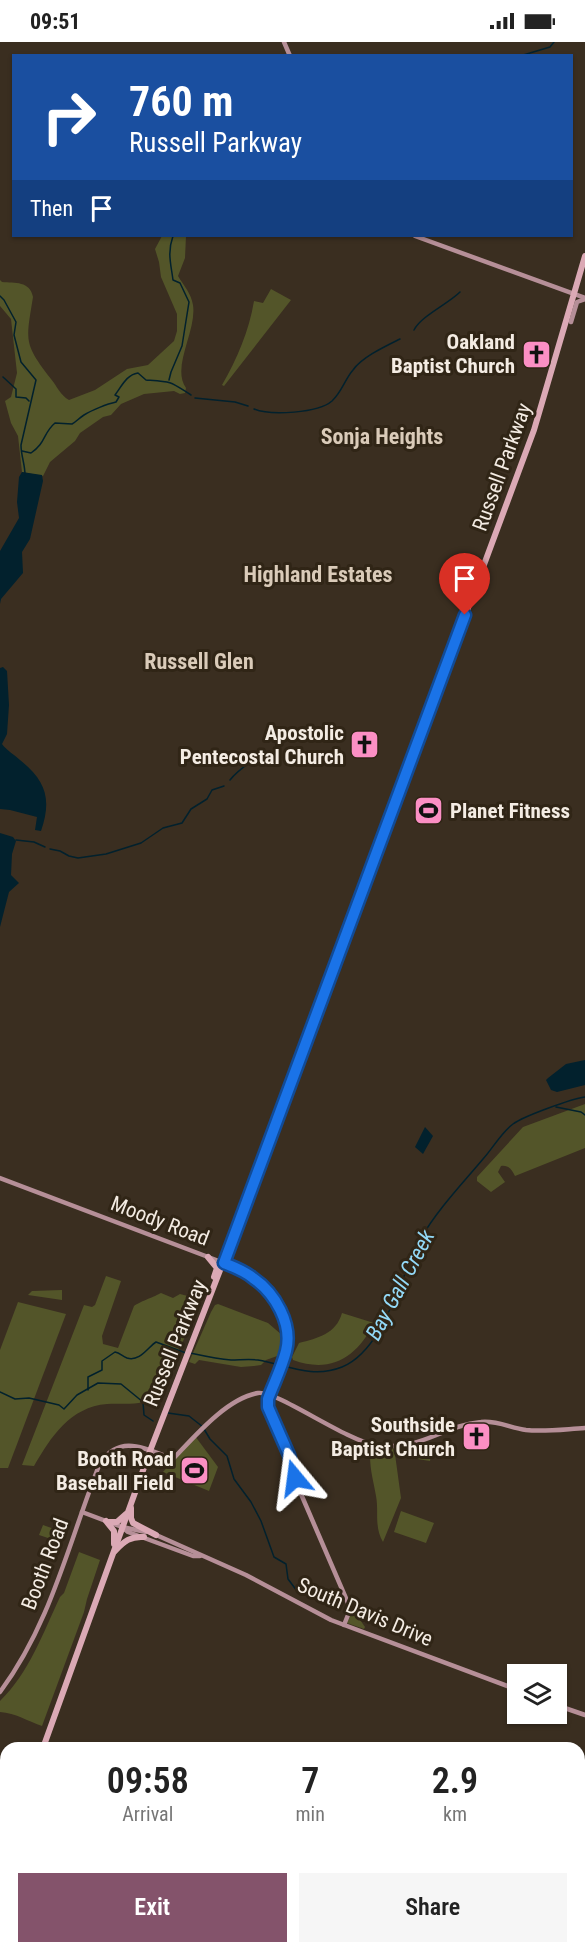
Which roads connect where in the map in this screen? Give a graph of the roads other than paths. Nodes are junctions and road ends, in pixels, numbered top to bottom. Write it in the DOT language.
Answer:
graph roads {
  1 [pos="418,237"];
  2 [pos="585,256"];
  3 [pos="585,269"];
  4 [pos="575,294"];
  5 [pos="585,298"];
  6 [pos="571,322"];
  7 [pos="0,1178"];
  8 [pos="208,1257"];
  9 [pos="224,1263"];
  10 [pos="210,1298"];
  11 [pos="275,1381"];
  12 [pos="270,1395"];
  13 [pos="279,1399"];
  14 [pos="585,1428"];
  15 [pos="150,1451"];
  16 [pos="132,1502"];
  17 [pos="128,1511"];
  18 [pos="82,1512"];
  19 [pos="107,1522"];
  20 [pos="122,1527"];
  21 [pos="156,1534"];
  22 [pos="144,1537"];
  23 [pos="113,1554"];
  24 [pos="202,1557"];
  25 [pos="344,1625"];
  26 [pos="507,1686"];
  27 [pos="0,1692"];
  28 [pos="567,1709"];
  29 [pos="585,1715"];
  30 [pos="45,1742"];
  1 -- 4 [label="street"];
  2 -- 4 [label="main road, Russell Parkway"];
  3 -- 4 [label="main road, Russell Parkway"];
  4 -- 5 [label="street"];
  4 -- 9 [label="main road, Russell Parkway"];
  5 -- 6 [label="street"];
  7 -- 8 [label="street, Moody Road"];
  8 -- 9 [label="street, Moody Road"];
  8 -- 10 [label="main road"];
  9 -- 10 [label="main road, Russell Parkway"];
  9 -- 11 [label="street, Moody Road"];
  10 -- 15 [label="main road, Russell Parkway"];
  11 -- 12 [label="street, Moody Road"];
  11 -- 13 [label="street"];
  12 -- 13 [label="street"];
  12 -- 15 [label="street, Booth Road"];
  12 -- 25 [label="street, Moody Road"];
  13 -- 14 [label="street"];
  15 -- 16 [label="main road, Russell Parkway"];
  15 -- 18 [label="street, Booth Road"];
  16 -- 17 [label="main road, Russell Parkway"];
  16 -- 21 [label="main road"];
  17 -- 19 [label="main road"];
  17 -- 20 [label="main road, Russell Parkway"];
  18 -- 19 [label="street, South Davis Drive"];
  18 -- 27 [label="street, Booth Road"];
  19 -- 20 [label="street, South Davis Drive"];
  19 -- 23 [label="main road"];
  20 -- 21 [label="street, South Davis Drive"];
  20 -- 22 [label="street, South Davis Drive"];
  20 -- 23 [label="main road, Russell Parkway"];
  21 -- 24 [label="street, South Davis Drive"];
  22 -- 23 [label="main road"];
  22 -- 24 [label="street, South Davis Drive"];
  23 -- 30 [label="main road, Russell Parkway"];
  24 -- 25 [label="street, South Davis Drive"];
  25 -- 26 [label="street, South Davis Drive"];
  28 -- 29 [label="street"];
}
